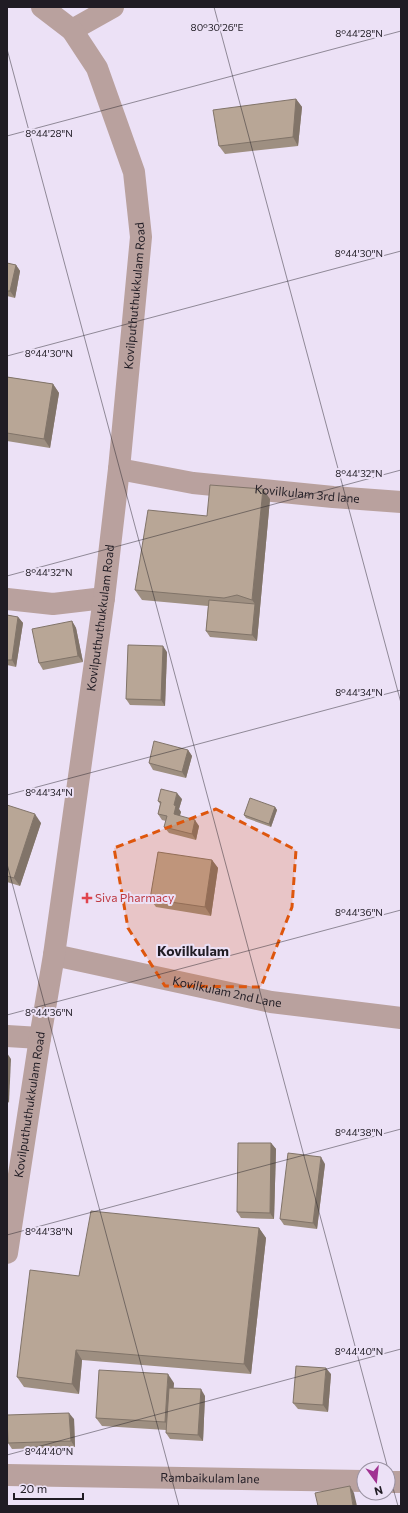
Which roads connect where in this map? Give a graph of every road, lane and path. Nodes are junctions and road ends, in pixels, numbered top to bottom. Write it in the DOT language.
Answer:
graph roads {
  1 [pos="42,7"];
  2 [pos="113,7"];
  3 [pos="72,30"];
  4 [pos="119,469"];
  5 [pos="401,502"];
  6 [pos="104,598"];
  7 [pos="7,599"];
  8 [pos="54,955"];
  9 [pos="401,1018"];
  10 [pos="7,1036"];
  11 [pos="40,1038"];
  12 [pos="7,1253"];
  13 [pos="7,1475"];
  14 [pos="356,1481"];
  1 -- 3 [label="street, Kovilputhuthukkulam Road"];
  2 -- 3 [label="street"];
  3 -- 4 [label="street, Kovilputhuthukkulam Road"];
  4 -- 5 [label="street, Kovilkulam 3rd lane"];
  4 -- 6 [label="street, Kovilputhuthukkulam Road"];
  6 -- 7 [label="street"];
  6 -- 8 [label="street, Kovilputhuthukkulam Road"];
  8 -- 9 [label="street, Kovilkulam 2nd Lane"];
  8 -- 11 [label="street, Kovilputhuthukkulam Road"];
  10 -- 11 [label="street"];
  11 -- 12 [label="street, Kovilputhuthukkulam Road"];
  13 -- 14 [label="street, Rambaikulam lane"];
}
